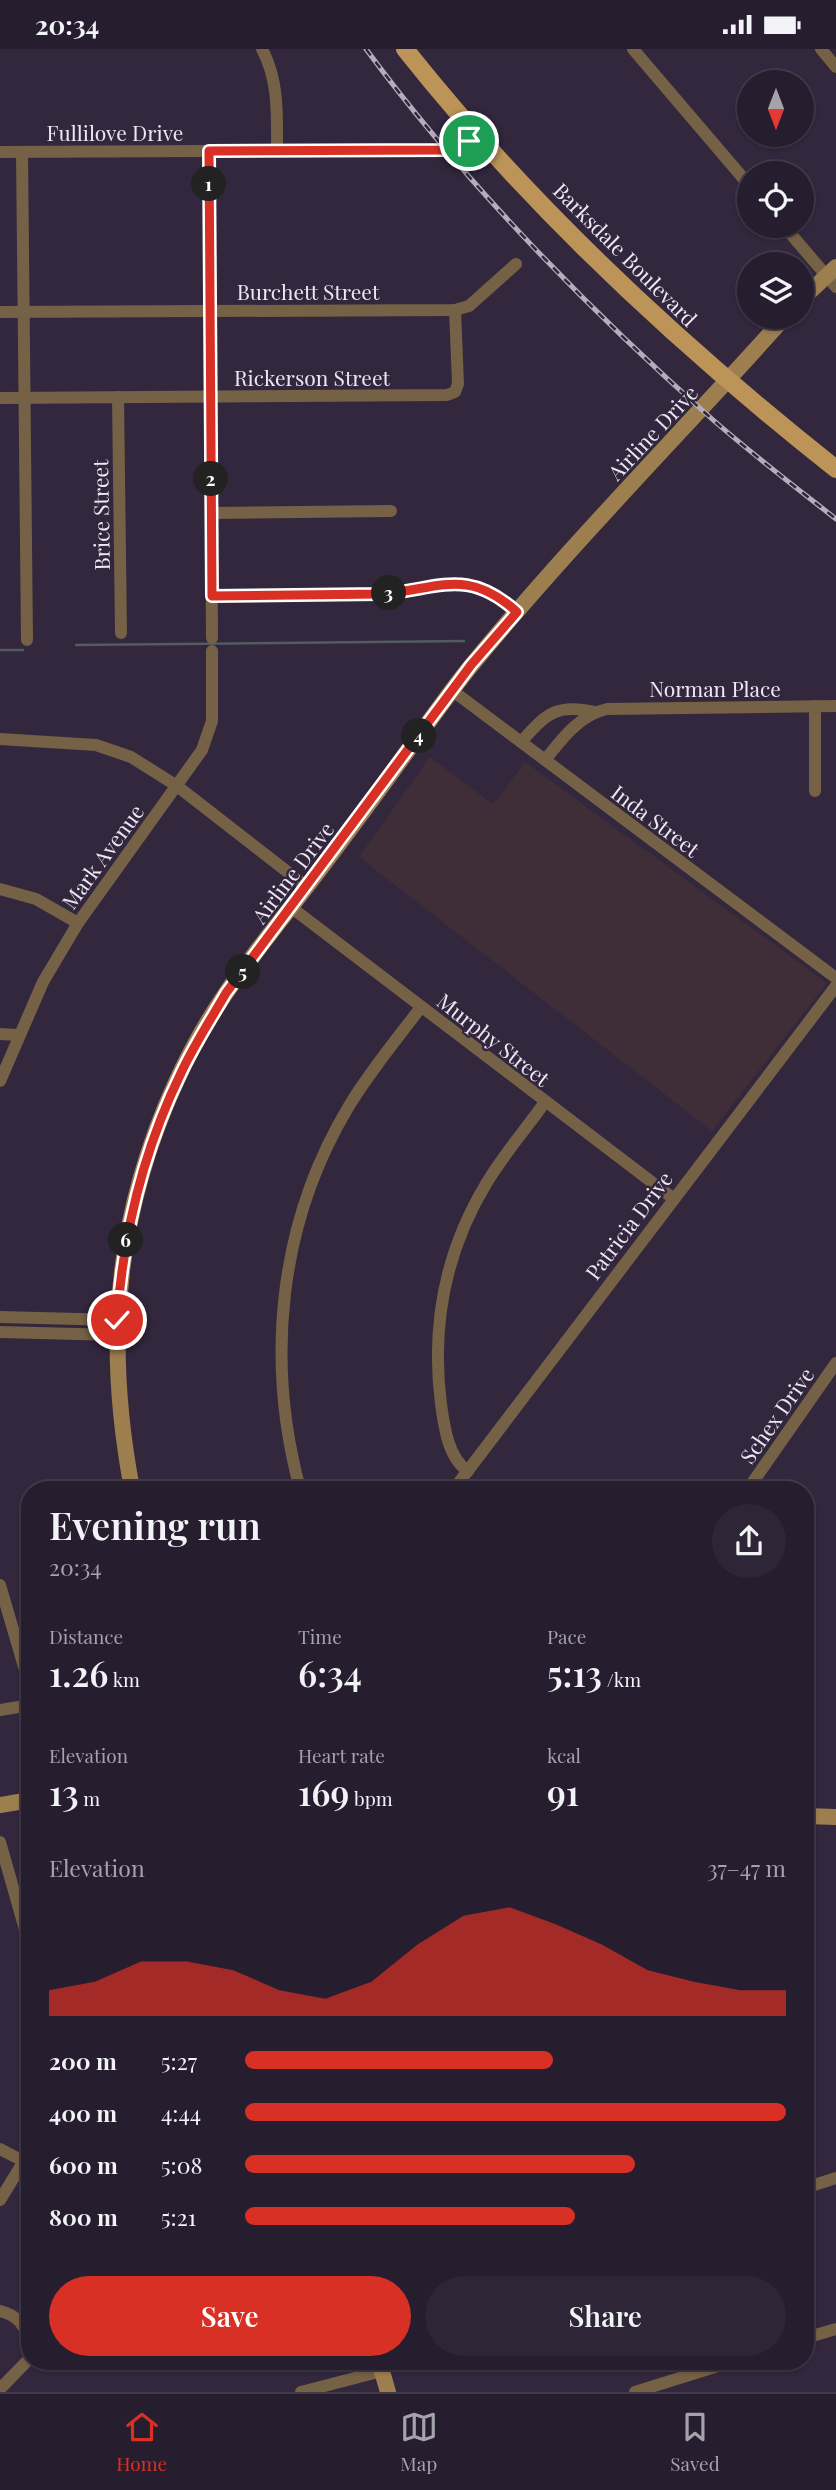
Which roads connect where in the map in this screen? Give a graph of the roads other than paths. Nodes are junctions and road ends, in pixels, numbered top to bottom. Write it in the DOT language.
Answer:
graph roads {
  1 [pos="262,49"];
  2 [pos="405,49"];
  3 [pos="633,49"];
  4 [pos="821,49"];
  5 [pos="836,67"];
  6 [pos="477,134"];
  7 [pos="209,151"];
  8 [pos="277,151"];
  9 [pos="0,152"];
  10 [pos="22,152"];
  11 [pos="737,171"];
  12 [pos="796,238"];
  13 [pos="516,264"];
  14 [pos="833,276"];
  15 [pos="814,290"];
  16 [pos="455,310"];
  17 [pos="0,311"];
  18 [pos="23,311"];
  19 [pos="210,311"];
  20 [pos="774,329"];
  21 [pos="728,380"];
  22 [pos="118,397"];
  23 [pos="211,397"];
  24 [pos="0,398"];
  25 [pos="24,398"];
  26 [pos="836,469"];
  27 [pos="391,511"];
  28 [pos="211,513"];
  29 [pos="212,596"];
  30 [pos="517,612"];
  31 [pos="121,633"];
  32 [pos="212,638"];
  33 [pos="27,640"];
  34 [pos="212,651"];
  35 [pos="453,691"];
  36 [pos="815,706"];
  37 [pos="836,706"];
  38 [pos="596,712"];
  39 [pos="0,739"];
  40 [pos="521,742"];
  41 [pos="545,760"];
  42 [pos="177,786"];
  43 [pos="816,791"];
  44 [pos="307,887"];
  45 [pos="0,889"];
  46 [pos="292,908"];
  47 [pos="78,923"];
  48 [pos="836,978"];
  49 [pos="836,986"];
  50 [pos="421,1007"];
  51 [pos="0,1034"];
  52 [pos="18,1035"];
  53 [pos="0,1081"];
  54 [pos="545,1102"];
  55 [pos="674,1199"];
  56 [pos="0,1317"];
  57 [pos="117,1328"];
  58 [pos="0,1332"];
  59 [pos="836,1363"];
  60 [pos="468,1471"];
  61 [pos="131,1481"];
  62 [pos="298,1481"];
  63 [pos="460,1481"];
  64 [pos="754,1481"];
  65 [pos="0,1585"];
  66 [pos="21,1656"];
  67 [pos="21,1706"];
  68 [pos="0,1710"];
  69 [pos="21,1802"];
  70 [pos="0,1805"];
  71 [pos="814,1816"];
  72 [pos="836,1817"];
  73 [pos="0,1842"];
  74 [pos="21,1916"];
  75 [pos="0,2149"];
  76 [pos="21,2156"];
  77 [pos="21,2169"];
  78 [pos="836,2178"];
  79 [pos="814,2185"];
  80 [pos="0,2200"];
  81 [pos="2,2311"];
  82 [pos="21,2312"];
  83 [pos="21,2323"];
  84 [pos="836,2329"];
  85 [pos="814,2335"];
  86 [pos="21,2367"];
  87 [pos="369,2370"];
  88 [pos="382,2370"];
  89 [pos="705,2370"];
  90 [pos="0,2389"];
  91 [pos="301,2392"];
  92 [pos="388,2392"];
  93 [pos="635,2392"];
  1 -- 8 [label="street"];
  2 -- 6 [label="main road, Barksdale Boulevard"];
  3 -- 11 [label="street"];
  4 -- 5 [label="street"];
  6 -- 8 [label="street, Fullilove Drive"];
  6 -- 21 [label="main road, Barksdale Boulevard"];
  7 -- 8 [label="street, Fullilove Drive"];
  7 -- 10 [label="street, Fullilove Drive"];
  7 -- 19 [label="street"];
  9 -- 10 [label="street, Fullilove Drive"];
  10 -- 18 [label="street"];
  12 -- 14 [label="street"];
  13 -- 16 [label="street"];
  14 -- 15 [label="main road"];
  16 -- 19 [label="street, Burchett Street"];
  16 -- 23 [label="street, Rickerson Street"];
  17 -- 18 [label="street, Burchett Street"];
  18 -- 19 [label="street, Burchett Street"];
  18 -- 25 [label="street"];
  19 -- 23 [label="street"];
  20 -- 21 [label="main road, Airline Drive"];
  21 -- 26 [label="main road, Barksdale Boulevard"];
  21 -- 30 [label="main road, Airline Drive"];
  22 -- 23 [label="street, Rickerson Street"];
  22 -- 25 [label="street, Rickerson Street"];
  22 -- 31 [label="street, Brice Street"];
  23 -- 28 [label="street"];
  24 -- 25 [label="street, Rickerson Street"];
  25 -- 33 [label="street"];
  27 -- 28 [label="street"];
  28 -- 29 [label="street"];
  29 -- 30 [label="street"];
  29 -- 32 [label="street"];
  30 -- 35 [label="main road, Airline Drive"];
  34 -- 42 [label="street, Mark Avenue"];
  35 -- 40 [label="street, Inda Street"];
  35 -- 44 [label="main road, Airline Drive"];
  36 -- 37 [label="street, Norman Place"];
  36 -- 38 [label="street, Norman Place"];
  36 -- 43 [label="street"];
  38 -- 40 [label="street, Norman Place"];
  38 -- 41 [label="street, Norman Place"];
  39 -- 42 [label="street"];
  40 -- 41 [label="street, Inda Street"];
  41 -- 48 [label="street, Inda Street"];
  42 -- 44 [label="street"];
  42 -- 47 [label="street, Mark Avenue"];
  44 -- 46 [label="main road, Airline Drive"];
  45 -- 47 [label="street"];
  46 -- 50 [label="street, Murphy Street"];
  46 -- 57 [label="main road, Airline Drive"];
  47 -- 52 [label="street, Mark Avenue"];
  49 -- 55 [label="street, Patricia Drive"];
  50 -- 54 [label="street, Murphy Street"];
  50 -- 62 [label="street"];
  51 -- 52 [label="street"];
  52 -- 53 [label="street, Mark Avenue"];
  54 -- 55 [label="street, Murphy Street"];
  54 -- 60 [label="street"];
  55 -- 60 [label="street, Patricia Drive"];
  56 -- 57 [label="street"];
  57 -- 58 [label="street"];
  57 -- 61 [label="main road, Airline Drive"];
  59 -- 64 [label="street, Schex Drive"];
  60 -- 63 [label="street, Patricia Drive"];
  65 -- 66 [label="street"];
  67 -- 68 [label="street"];
  69 -- 70 [label="main road"];
  71 -- 72 [label="main road"];
  73 -- 74 [label="street"];
  75 -- 76 [label="street"];
  77 -- 80 [label="street"];
  78 -- 79 [label="street"];
  81 -- 82 [label="street"];
  81 -- 83 [label="street"];
  84 -- 85 [label="street"];
  86 -- 90 [label="street"];
  87 -- 91 [label="street"];
  88 -- 92 [label="main road"];
  89 -- 93 [label="street"];
}
